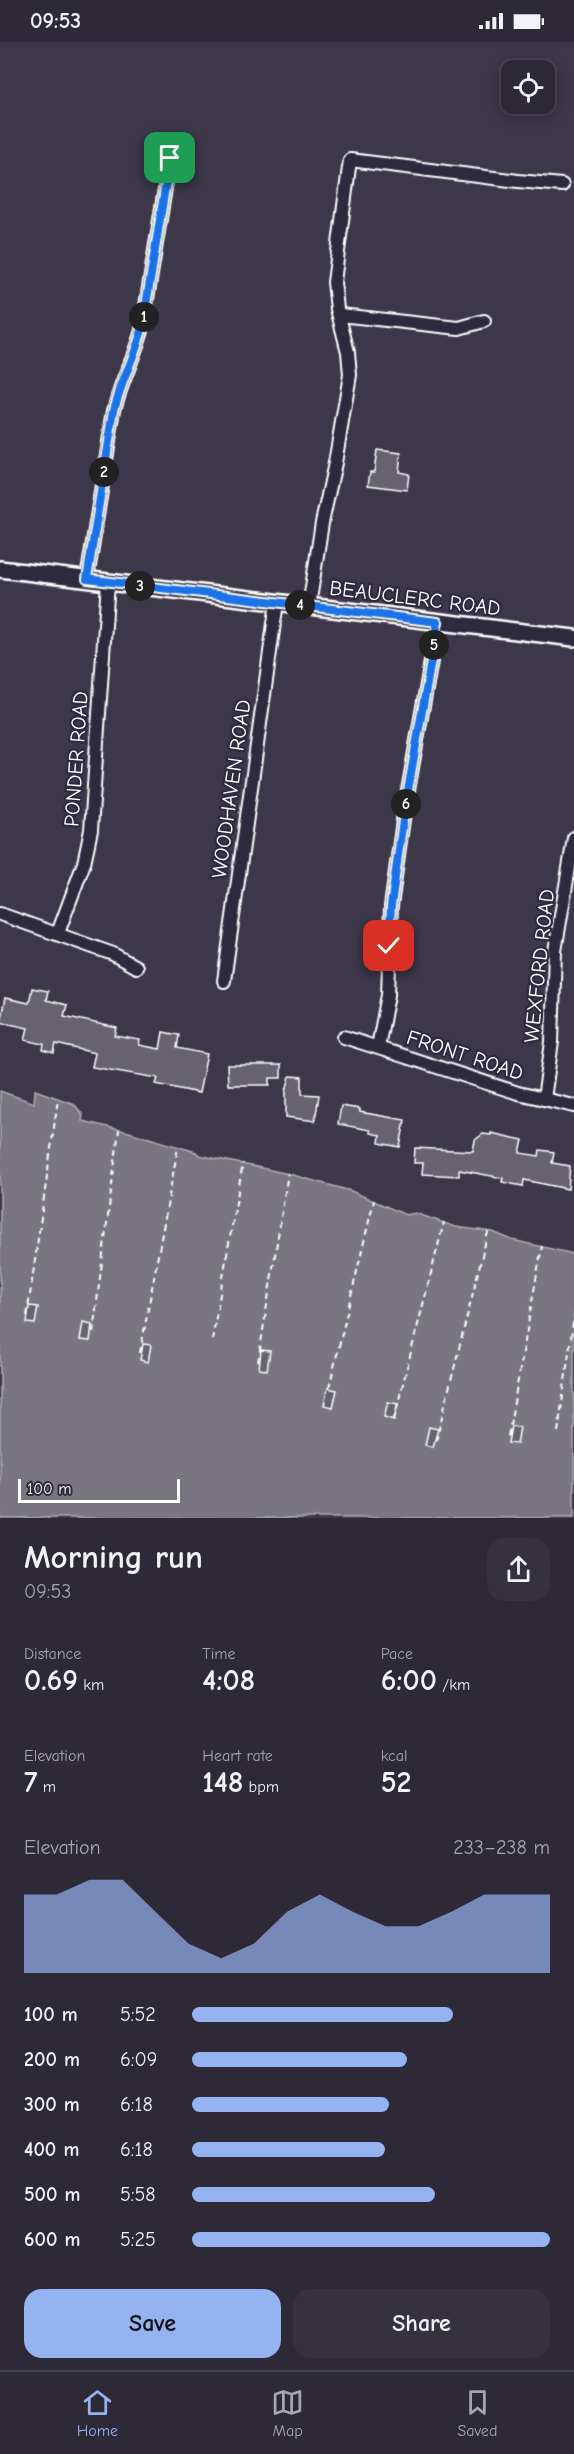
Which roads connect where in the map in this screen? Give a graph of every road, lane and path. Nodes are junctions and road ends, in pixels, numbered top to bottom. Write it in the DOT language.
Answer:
graph roads {
  1 [pos="170,158"];
  2 [pos="562,185"];
  3 [pos="340,315"];
  4 [pos="484,321"];
  5 [pos="0,569"];
  6 [pos="87,579"];
  7 [pos="108,582"];
  8 [pos="277,602"];
  9 [pos="309,606"];
  10 [pos="438,622"];
  11 [pos="574,638"];
  12 [pos="574,838"];
  13 [pos="0,914"];
  14 [pos="58,933"];
  15 [pos="136,967"];
  16 [pos="224,981"];
  17 [pos="344,1037"];
  18 [pos="378,1047"];
  19 [pos="58,1099"];
  20 [pos="543,1099"];
  21 [pos="574,1106"];
  22 [pos="119,1130"];
  23 [pos="178,1147"];
  24 [pos="243,1163"];
  25 [pos="288,1173"];
  26 [pos="374,1200"];
  27 [pos="444,1222"];
  28 [pos="488,1232"];
  29 [pos="542,1246"];
  30 [pos="27,1316"];
  31 [pos="574,1316"];
  32 [pos="93,1332"];
  33 [pos="212,1340"];
  34 [pos="140,1353"];
  35 [pos="258,1362"];
  36 [pos="329,1388"];
  37 [pos="394,1419"];
  38 [pos="558,1432"];
  39 [pos="508,1436"];
  40 [pos="435,1441"];
  1 -- 6 [label="street"];
  2 -- 3 [label="street"];
  3 -- 4 [label="street"];
  3 -- 9 [label="street"];
  5 -- 6 [label="street, BEAUCLERC ROAD"];
  6 -- 7 [label="street, BEAUCLERC ROAD"];
  7 -- 8 [label="street, BEAUCLERC ROAD"];
  7 -- 14 [label="street, PONDER ROAD"];
  8 -- 9 [label="street, BEAUCLERC ROAD"];
  8 -- 16 [label="street, WOODHAVEN ROAD"];
  9 -- 10 [label="street, BEAUCLERC ROAD"];
  10 -- 11 [label="street, BEAUCLERC ROAD"];
  10 -- 18 [label="street"];
  12 -- 20 [label="street, WEXFORD ROAD"];
  13 -- 14 [label="street"];
  14 -- 15 [label="street"];
  17 -- 18 [label="street, FRONT ROAD"];
  18 -- 20 [label="street, FRONT ROAD"];
  19 -- 30 [label="path"];
  20 -- 21 [label="street, FRONT ROAD"];
  22 -- 32 [label="path"];
  23 -- 34 [label="path"];
  24 -- 33 [label="path"];
  25 -- 35 [label="path"];
  26 -- 36 [label="path"];
  27 -- 37 [label="path"];
  28 -- 40 [label="path"];
  29 -- 39 [label="path"];
  31 -- 38 [label="path"];
}
